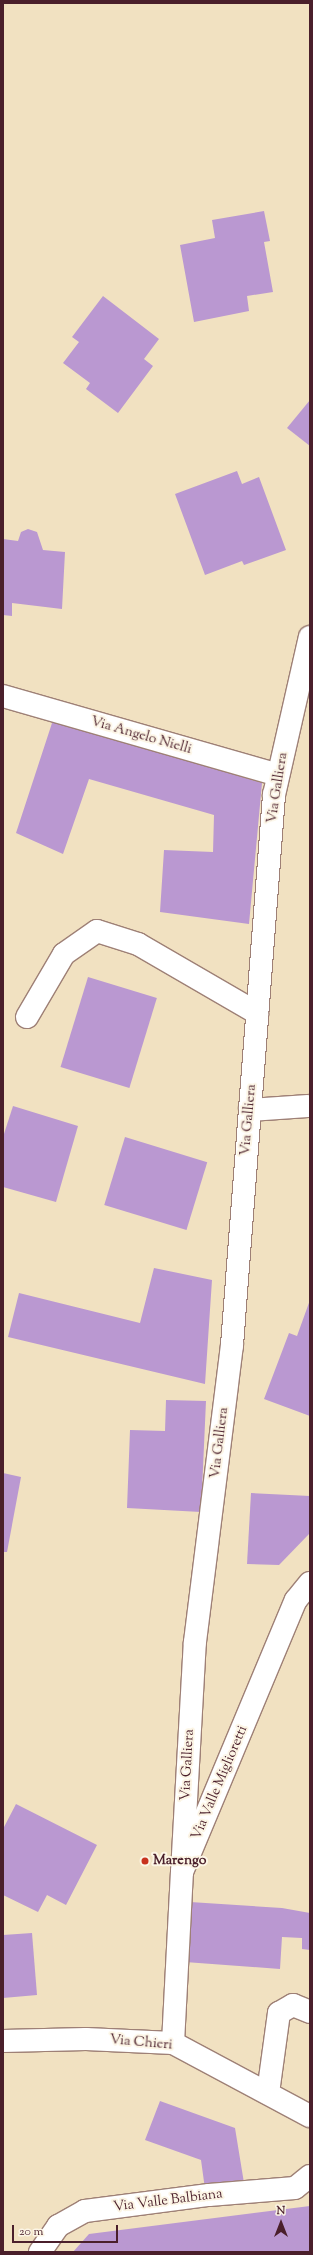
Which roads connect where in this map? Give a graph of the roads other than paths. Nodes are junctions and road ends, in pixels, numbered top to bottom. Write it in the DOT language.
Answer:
graph roads {
  1 [pos="310,637"];
  2 [pos="3,696"];
  3 [pos="278,775"];
  4 [pos="257,1013"];
  5 [pos="27,1017"];
  6 [pos="308,1106"];
  7 [pos="250,1110"];
  8 [pos="310,1583"];
  9 [pos="182,1872"];
  10 [pos="310,2012"];
  11 [pos="3,2041"];
  12 [pos="173,2043"];
  13 [pos="268,2093"];
  14 [pos="310,2116"];
  15 [pos="310,2176"];
  16 [pos="40,2252"];
  1 -- 3 [label="street, Via Galliera"];
  2 -- 3 [label="street, Via Angelo Nielli"];
  3 -- 4 [label="street, Via Galliera"];
  4 -- 5 [label="street"];
  4 -- 7 [label="street, Via Galliera"];
  6 -- 7 [label="street"];
  7 -- 9 [label="street, Via Galliera"];
  8 -- 9 [label="street, Via Valle Miglioretti"];
  9 -- 12 [label="street, Via Valle Miglioretti"];
  10 -- 13 [label="street"];
  11 -- 12 [label="street, Via Chieri"];
  12 -- 13 [label="street, Via Chieri"];
  13 -- 14 [label="street, Via Chieri"];
  15 -- 16 [label="street, Via Valle Balbiana"];
}
